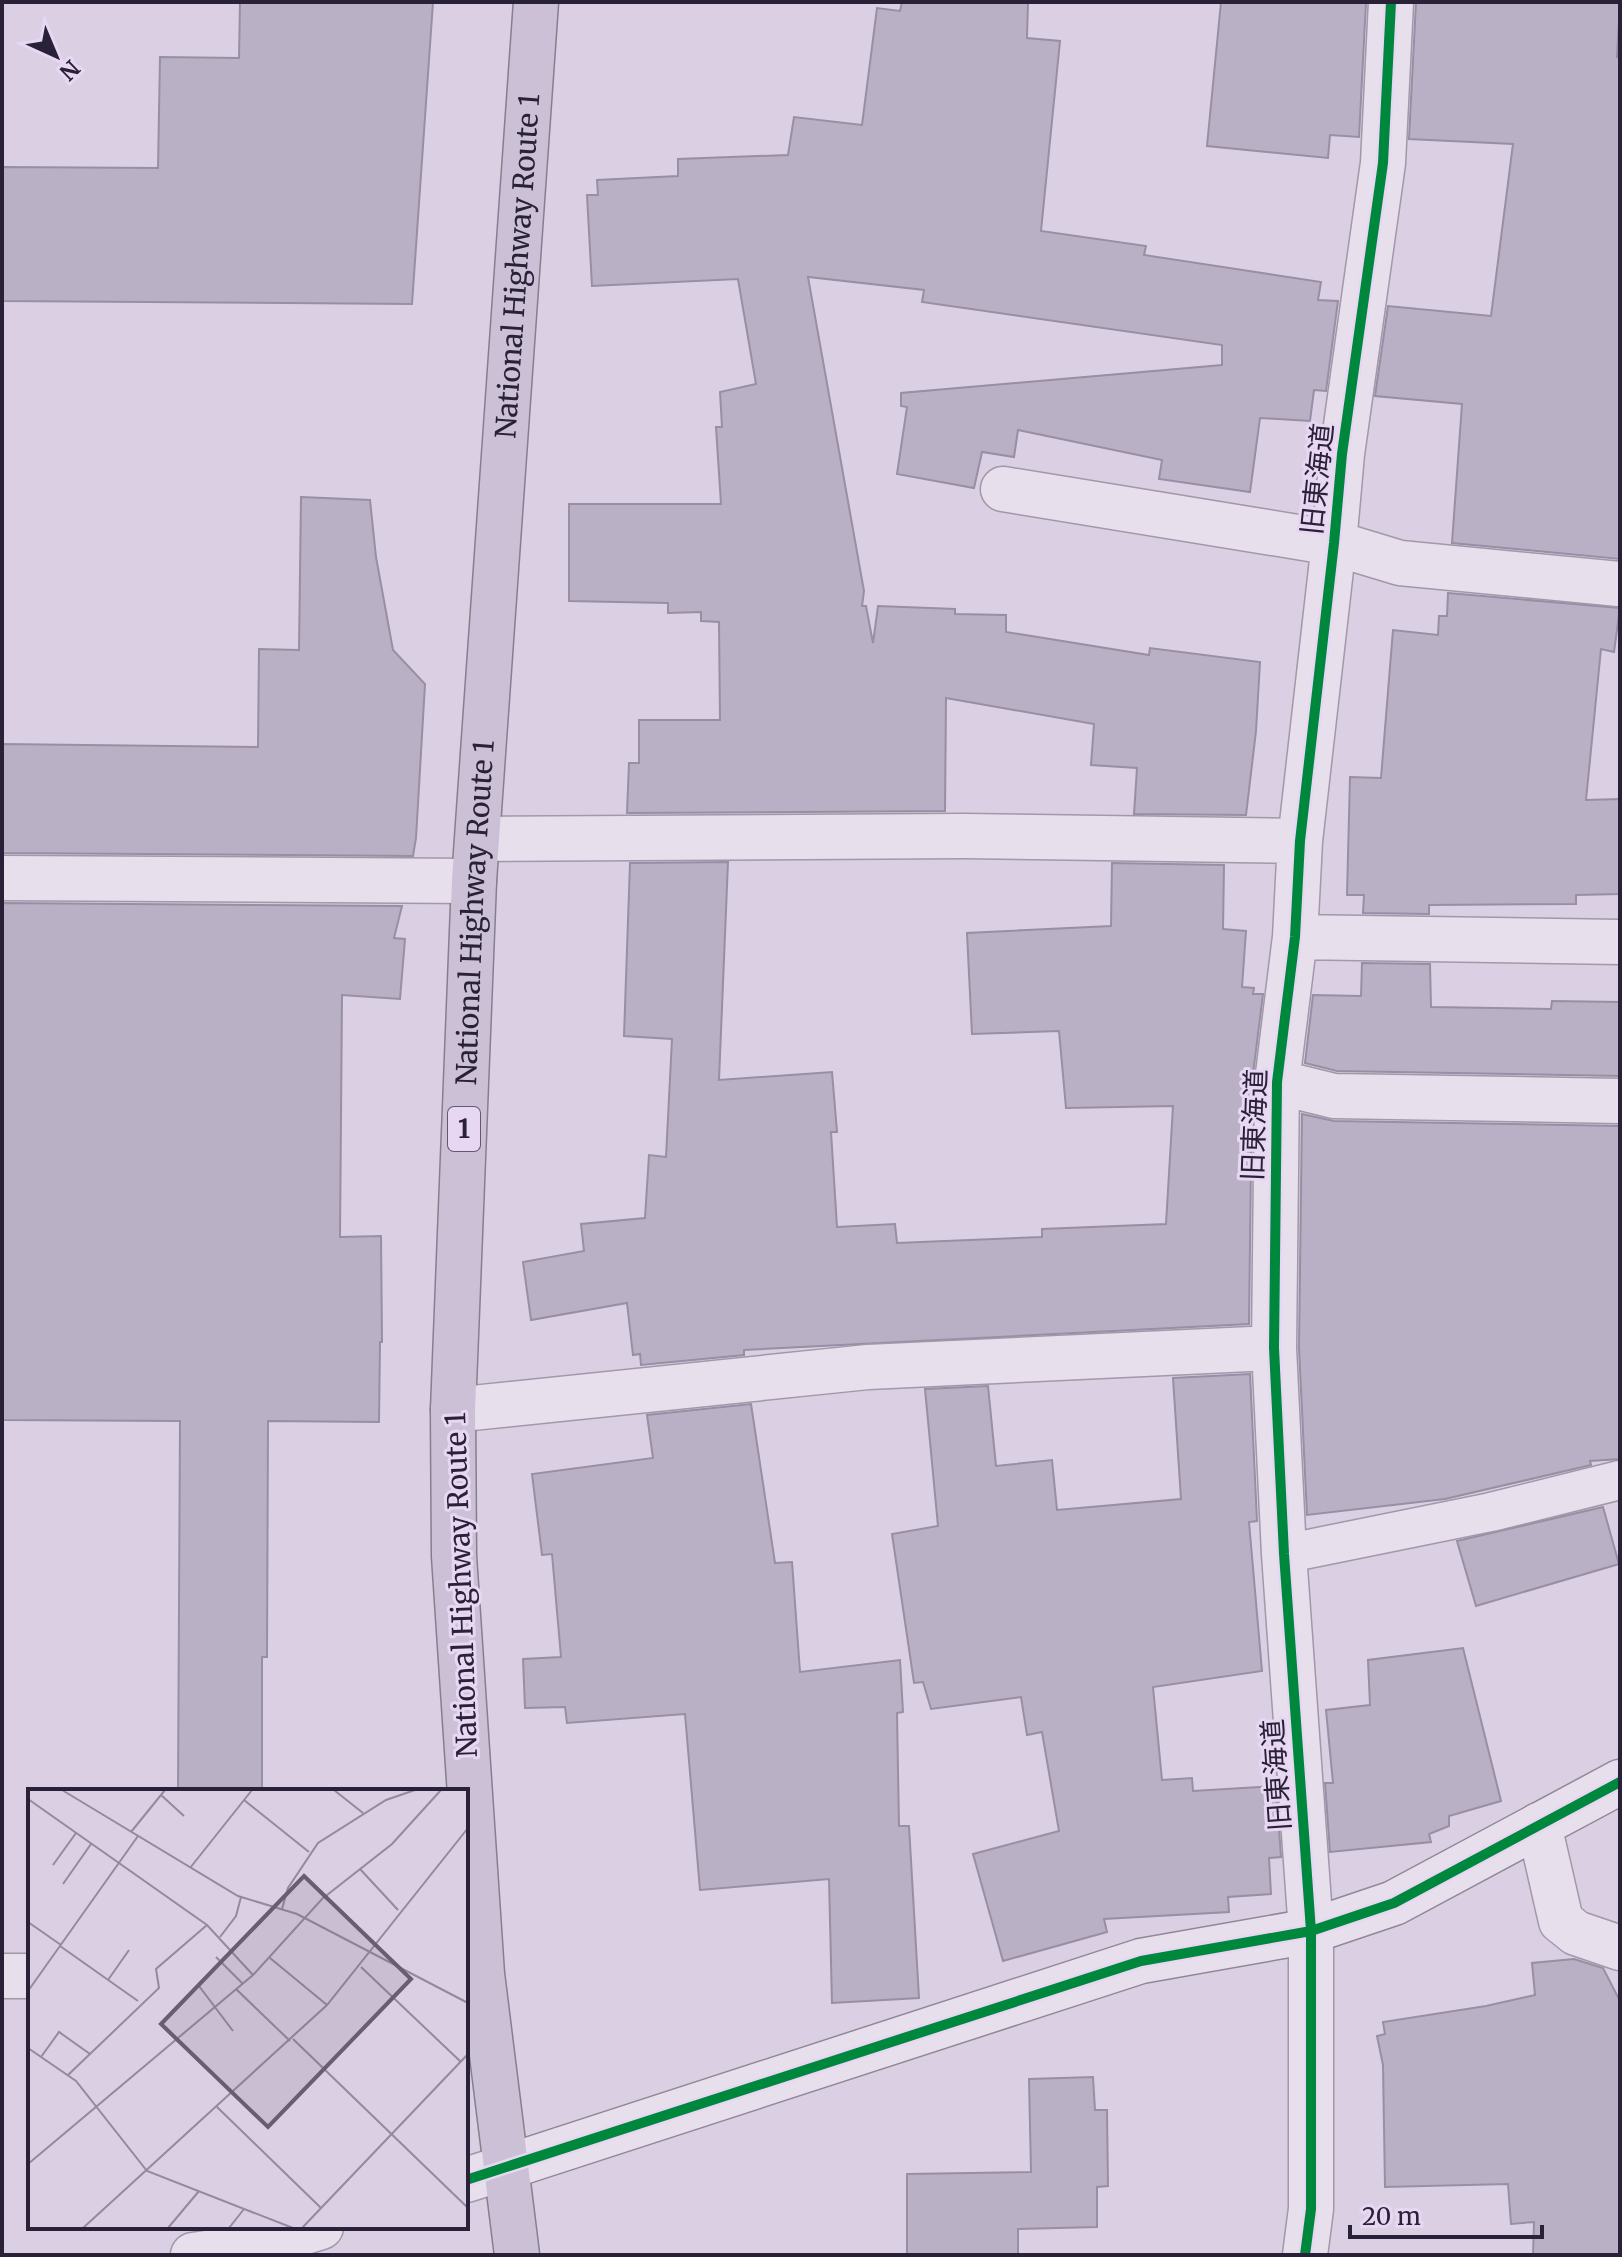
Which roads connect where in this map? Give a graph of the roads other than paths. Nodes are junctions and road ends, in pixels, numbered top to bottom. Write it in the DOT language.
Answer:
graph roads {
  1 [pos="536,2"];
  2 [pos="1391,2"];
  3 [pos="1003,489"];
  4 [pos="1334,543"];
  5 [pos="1619,584"];
  6 [pos="1300,841"];
  7 [pos="476,860"];
  8 [pos="2,878"];
  9 [pos="1295,937"];
  10 [pos="1620,942"];
  11 [pos="1277,1082"];
  12 [pos="1620,1101"];
  13 [pos="1274,1348"];
  14 [pos="453,1410"];
  15 [pos="1620,1480"];
  16 [pos="1284,1554"];
  17 [pos="1620,1782"];
  18 [pos="465,1789"];
  19 [pos="1539,1825"];
  20 [pos="468,1849"];
  21 [pos="1311,1931"];
  22 [pos="1620,1948"];
  23 [pos="474,1974"];
  24 [pos="2,1976"];
  25 [pos="28,1976"];
  26 [pos="507,2167"];
  27 [pos="468,2179"];
  28 [pos="315,2229"];
  29 [pos="193,2255"];
  30 [pos="517,2255"];
  31 [pos="1305,2255"];
  1 -- 7 [label="highway, National Highway Route 1 / 1"];
  2 -- 4 [label="street, 旧東海道"];
  3 -- 4 [label="street"];
  4 -- 5 [label="street"];
  4 -- 6 [label="street, 旧東海道"];
  6 -- 7 [label="street"];
  6 -- 9 [label="street, 旧東海道"];
  7 -- 8 [label="street"];
  7 -- 14 [label="highway, National Highway Route 1 / 1"];
  9 -- 10 [label="street"];
  9 -- 11 [label="street, 旧東海道"];
  11 -- 12 [label="street"];
  11 -- 13 [label="street, 旧東海道"];
  13 -- 14 [label="street"];
  13 -- 16 [label="street, 旧東海道"];
  14 -- 18 [label="highway, National Highway Route 1 / 1"];
  15 -- 16 [label="lane"];
  16 -- 21 [label="street, 旧東海道"];
  17 -- 19 [label="street"];
  19 -- 21 [label="street"];
  19 -- 22 [label="street"];
  20 -- 23 [label="highway, National Highway Route 1 / 1"];
  21 -- 26 [label="street"];
  21 -- 31 [label="street, 旧東海道"];
  23 -- 26 [label="highway, National Highway Route 1 / 1"];
  24 -- 25 [label="street"];
  26 -- 27 [label="street"];
  26 -- 30 [label="highway, National Highway Route 1 / 1"];
  28 -- 29 [label="street"];
}
